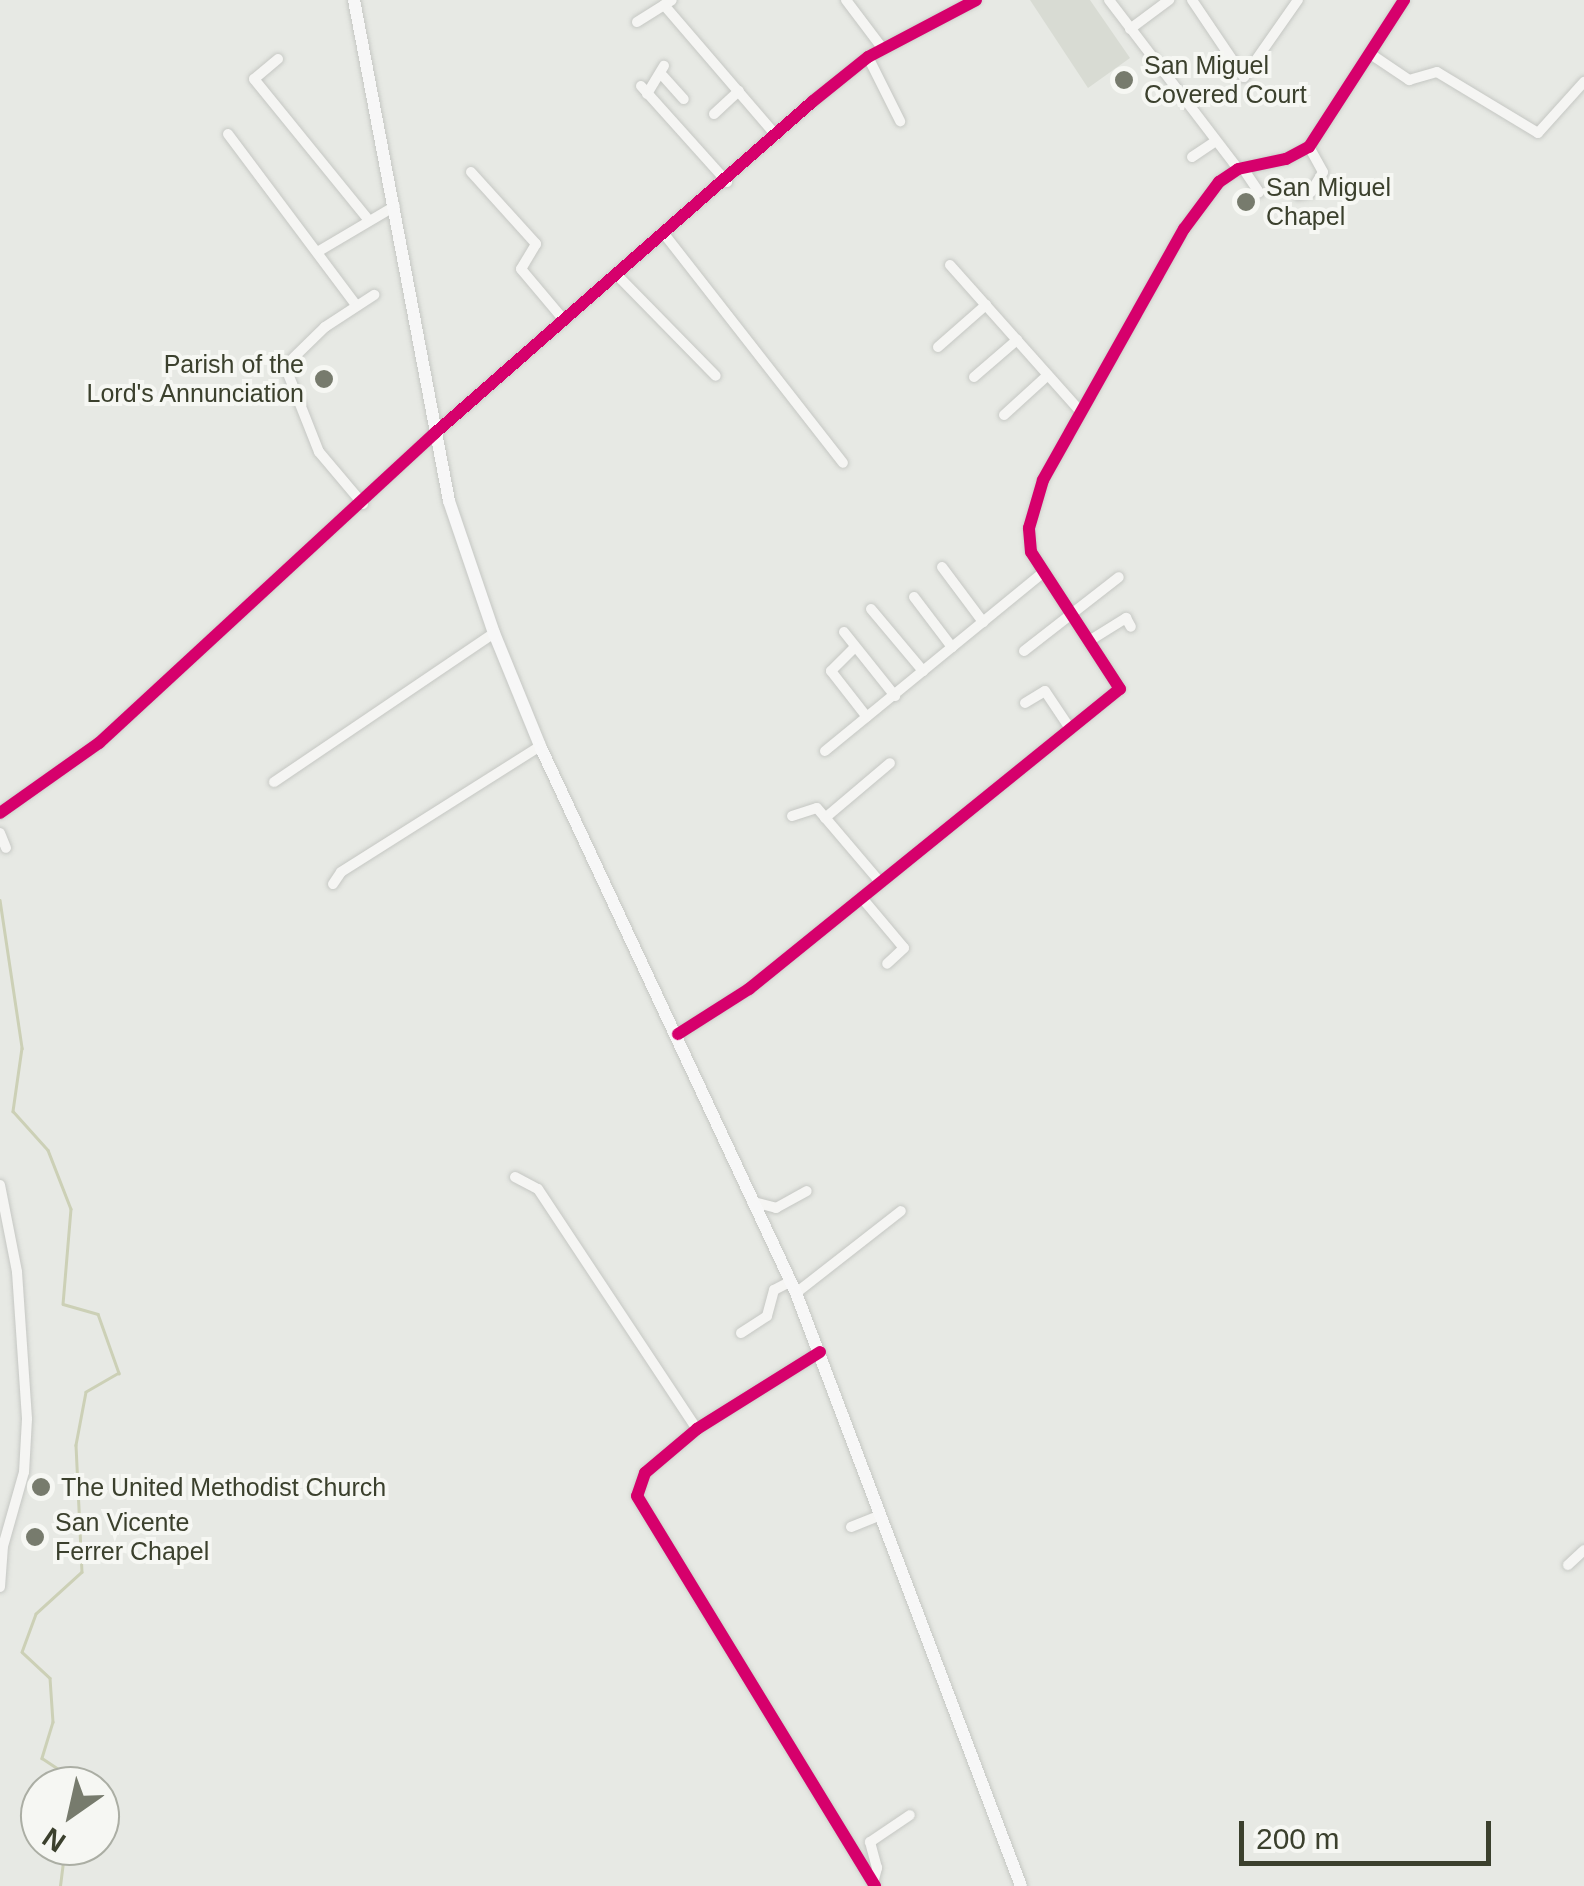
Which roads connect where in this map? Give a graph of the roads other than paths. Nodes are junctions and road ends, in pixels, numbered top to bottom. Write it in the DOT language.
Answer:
graph roads {
  1 [pos="354,0"];
  2 [pos="846,0"];
  3 [pos="976,0"];
  4 [pos="1109,0"];
  5 [pos="1169,0"];
  6 [pos="1192,0"];
  7 [pos="1298,0"];
  8 [pos="1404,0"];
  9 [pos="668,2"];
  10 [pos="636,22"];
  11 [pos="1130,29"];
  12 [pos="883,49"];
  13 [pos="1372,55"];
  14 [pos="868,57"];
  15 [pos="278,59"];
  16 [pos="1584,82"];
  17 [pos="738,91"];
  18 [pos="684,99"];
  19 [pos="714,114"];
  20 [pos="900,121"];
  21 [pos="228,134"];
  22 [pos="776,135"];
  23 [pos="1216,141"];
  24 [pos="1309,147"];
  25 [pos="1192,157"];
  26 [pos="1241,170"];
  27 [pos="472,172"];
  28 [pos="727,182"];
  29 [pos="1259,192"];
  30 [pos="1298,194"];
  31 [pos="395,206"];
  32 [pos="367,218"];
  33 [pos="665,235"];
  34 [pos="319,251"];
  35 [pos="950,266"];
  36 [pos="617,274"];
  37 [pos="374,295"];
  38 [pos="356,304"];
  39 [pos="986,305"];
  40 [pos="564,320"];
  41 [pos="1017,340"];
  42 [pos="938,347"];
  43 [pos="1048,375"];
  44 [pos="716,376"];
  45 [pos="974,377"];
  46 [pos="1081,412"];
  47 [pos="1004,415"];
  48 [pos="435,433"];
  49 [pos="843,463"];
  50 [pos="363,504"];
  51 [pos="942,567"];
  52 [pos="1041,574"];
  53 [pos="1119,577"];
  54 [pos="914,597"];
  55 [pos="871,609"];
  56 [pos="1068,617"];
  57 [pos="983,622"];
  58 [pos="1130,627"];
  59 [pos="844,632"];
  60 [pos="494,633"];
  61 [pos="1089,641"];
  62 [pos="856,647"];
  63 [pos="952,648"];
  64 [pos="1024,651"];
  65 [pos="923,672"];
  66 [pos="895,696"];
  67 [pos="1025,703"];
  68 [pos="867,718"];
  69 [pos="1069,726"];
  70 [pos="540,746"];
  71 [pos="825,751"];
  72 [pos="890,763"];
  73 [pos="274,782"];
  74 [pos="0,814"];
  75 [pos="792,816"];
  76 [pos="824,818"];
  77 [pos="0,833"];
  78 [pos="6,848"];
  79 [pos="880,882"];
  80 [pos="332,884"];
  81 [pos="862,898"];
  82 [pos="887,964"];
  83 [pos="678,1034"];
  84 [pos="515,1178"];
  85 [pos="0,1184"];
  86 [pos="807,1190"];
  87 [pos="754,1202"];
  88 [pos="901,1212"];
  89 [pos="793,1288"];
  90 [pos="741,1333"];
  91 [pos="820,1352"];
  92 [pos="697,1429"];
  93 [pos="881,1515"];
  94 [pos="850,1527"];
  95 [pos="1584,1550"];
  96 [pos="1568,1565"];
  97 [pos="0,1586"];
  98 [pos="910,1814"];
  99 [pos="874,1884"];
  100 [pos="1021,1886"];
  1 -- 31 [label="main road"];
  2 -- 12 [label="street"];
  3 -- 12 [label="street"];
  4 -- 11 [label="street"];
  5 -- 11 [label="street"];
  6 -- 7 [label="street"];
  8 -- 13 [label="street"];
  9 -- 10 [label="street"];
  9 -- 17 [label="street"];
  11 -- 23 [label="street"];
  12 -- 14 [label="street"];
  13 -- 16 [label="street"];
  13 -- 24 [label="street"];
  14 -- 20 [label="street"];
  14 -- 22 [label="street"];
  15 -- 32 [label="street"];
  17 -- 19 [label="street"];
  17 -- 22 [label="street"];
  18 -- 28 [label="street"];
  21 -- 34 [label="street"];
  22 -- 28 [label="street"];
  23 -- 25 [label="street"];
  23 -- 26 [label="street"];
  24 -- 26 [label="street"];
  24 -- 30 [label="street"];
  26 -- 29 [label="street"];
  26 -- 46 [label="street"];
  27 -- 40 [label="street"];
  28 -- 33 [label="street"];
  31 -- 32 [label="street"];
  31 -- 48 [label="main road"];
  32 -- 34 [label="street"];
  33 -- 36 [label="street"];
  33 -- 49 [label="street"];
  34 -- 38 [label="street"];
  35 -- 39 [label="street"];
  36 -- 40 [label="street"];
  36 -- 44 [label="street"];
  37 -- 38 [label="street"];
  38 -- 50 [label="street"];
  39 -- 41 [label="street"];
  39 -- 42 [label="street"];
  40 -- 48 [label="street"];
  41 -- 43 [label="street"];
  41 -- 45 [label="street"];
  43 -- 46 [label="street"];
  43 -- 47 [label="street"];
  46 -- 52 [label="street"];
  48 -- 50 [label="street"];
  48 -- 60 [label="main road"];
  50 -- 74 [label="street"];
  51 -- 57 [label="street"];
  52 -- 56 [label="street"];
  52 -- 57 [label="street"];
  53 -- 56 [label="street"];
  54 -- 63 [label="street"];
  55 -- 65 [label="street"];
  56 -- 61 [label="street"];
  56 -- 64 [label="street"];
  57 -- 63 [label="street"];
  58 -- 61 [label="street"];
  59 -- 62 [label="street"];
  60 -- 70 [label="main road"];
  60 -- 73 [label="street"];
  61 -- 69 [label="street"];
  62 -- 66 [label="street"];
  62 -- 68 [label="street"];
  63 -- 65 [label="street"];
  65 -- 66 [label="street"];
  66 -- 68 [label="street"];
  67 -- 69 [label="street"];
  68 -- 71 [label="street"];
  69 -- 79 [label="street"];
  70 -- 80 [label="street"];
  70 -- 83 [label="main road"];
  72 -- 76 [label="street"];
  75 -- 76 [label="street"];
  76 -- 79 [label="street"];
  77 -- 78 [label="street"];
  79 -- 81 [label="street"];
  81 -- 82 [label="street"];
  81 -- 83 [label="street"];
  83 -- 87 [label="main road"];
  84 -- 92 [label="street"];
  85 -- 97 [label="street"];
  86 -- 87 [label="street"];
  87 -- 89 [label="main road"];
  88 -- 89 [label="street"];
  89 -- 90 [label="street"];
  89 -- 91 [label="main road"];
  91 -- 92 [label="street"];
  91 -- 93 [label="main road"];
  92 -- 99 [label="street"];
  93 -- 94 [label="street"];
  93 -- 100 [label="main road"];
  95 -- 96 [label="street"];
  98 -- 99 [label="street"];
}
